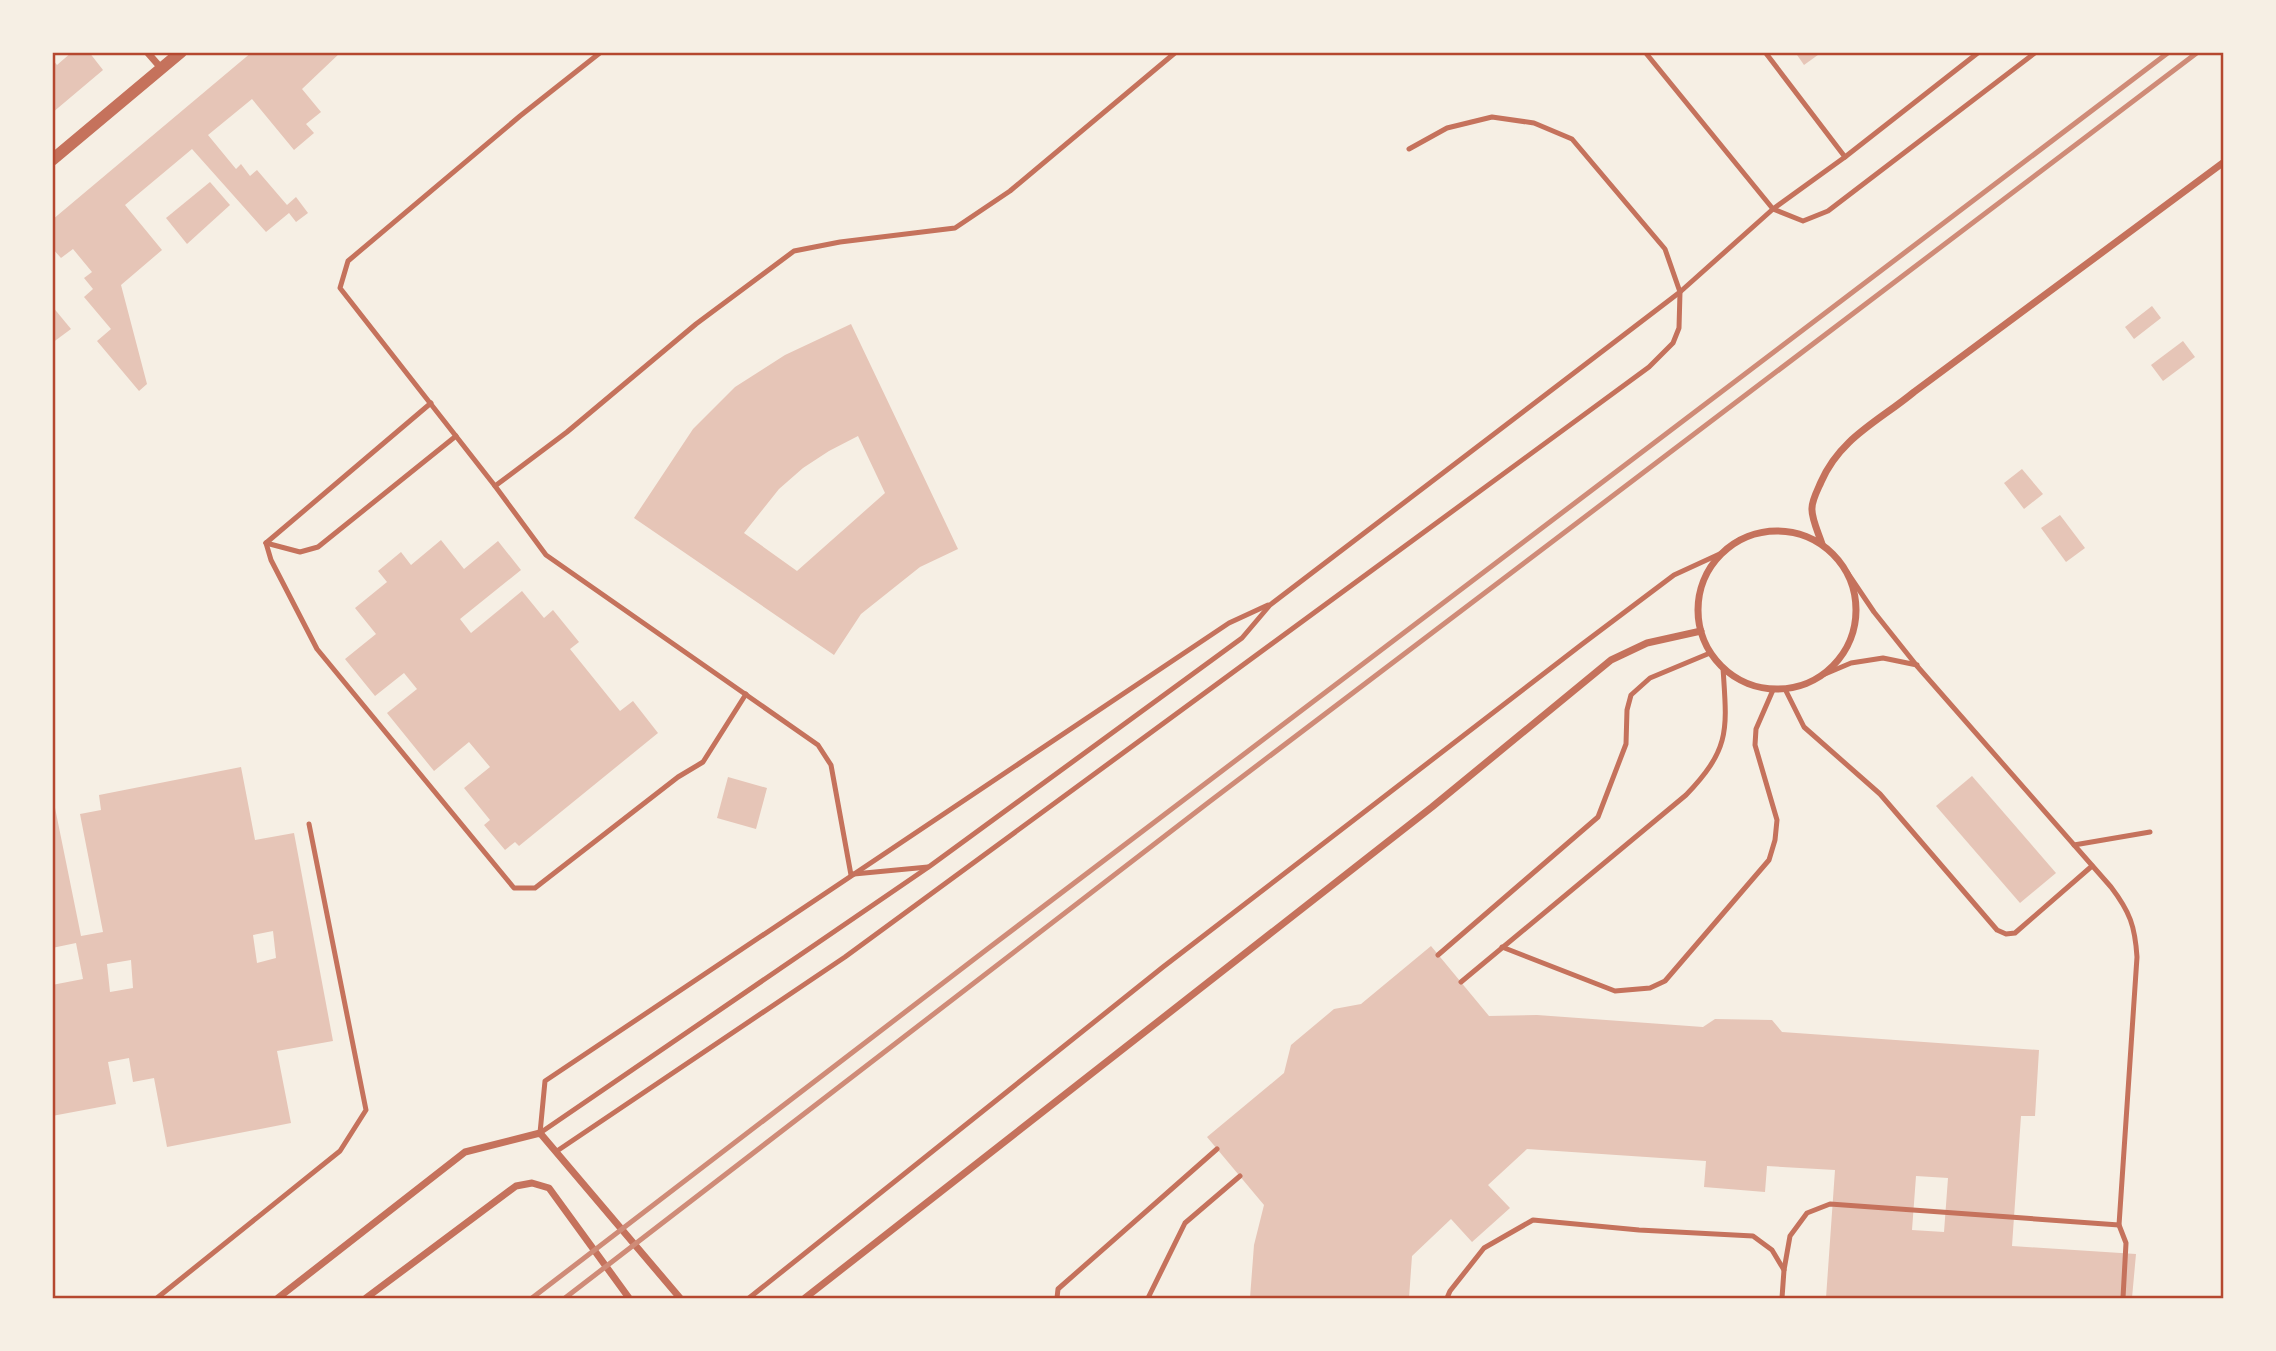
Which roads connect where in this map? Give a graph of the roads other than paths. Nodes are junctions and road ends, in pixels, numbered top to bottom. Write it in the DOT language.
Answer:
graph roads {
  1 [pos="147,52"];
  2 [pos="181,52"];
  3 [pos="601,52"];
  4 [pos="1176,52"];
  5 [pos="1645,52"];
  6 [pos="1765,52"];
  7 [pos="1979,52"];
  8 [pos="2036,52"];
  9 [pos="161,68"];
  10 [pos="1409,149"];
  11 [pos="1845,157"];
  12 [pos="52,160"];
  13 [pos="2224,162"];
  14 [pos="1773,209"];
  15 [pos="1680,292"];
  16 [pos="431,403"];
  17 [pos="456,436"];
  18 [pos="495,486"];
  19 [pos="266,544"];
  20 [pos="1822,544"];
  21 [pos="1724,552"];
  22 [pos="1847,572"];
  23 [pos="1270,604"];
  24 [pos="1701,631"];
  25 [pos="1710,653"];
  26 [pos="1917,666"];
  27 [pos="1723,668"];
  28 [pos="1825,674"];
  29 [pos="1785,689"];
  30 [pos="1773,690"];
  31 [pos="746,694"];
  32 [pos="309,824"];
  33 [pos="2150,832"];
  34 [pos="2074,845"];
  35 [pos="930,866"];
  36 [pos="2092,866"];
  37 [pos="851,875"];
  38 [pos="1502,947"];
  39 [pos="1438,956"];
  40 [pos="1461,982"];
  41 [pos="540,1133"];
  42 [pos="1217,1149"];
  43 [pos="556,1151"];
  44 [pos="1240,1176"];
  45 [pos="2119,1224"];
  46 [pos="1784,1270"];
  47 [pos="157,1298"];
  48 [pos="278,1298"];
  49 [pos="366,1298"];
  50 [pos="629,1298"];
  51 [pos="680,1298"];
  52 [pos="749,1298"];
  53 [pos="805,1298"];
  54 [pos="1057,1298"];
  55 [pos="1148,1298"];
  56 [pos="1447,1298"];
  57 [pos="1782,1298"];
  58 [pos="2123,1298"];
  1 -- 9 [label="street"];
  2 -- 9 [label="street"];
  3 -- 16 [label="lane"];
  4 -- 18 [label="lane"];
  5 -- 14 [label="lane"];
  6 -- 11 [label="lane"];
  7 -- 11 [label="lane"];
  8 -- 14 [label="lane"];
  9 -- 12 [label="street"];
  10 -- 15 [label="lane"];
  11 -- 14 [label="lane"];
  13 -- 20 [label="street"];
  14 -- 15 [label="lane"];
  15 -- 23 [label="lane"];
  15 -- 43 [label="lane"];
  16 -- 17 [label="lane"];
  16 -- 19 [label="lane"];
  17 -- 18 [label="lane"];
  17 -- 19 [label="lane"];
  18 -- 31 [label="lane"];
  19 -- 31 [label="lane"];
  20 -- 21 [label="street"];
  20 -- 22 [label="street"];
  21 -- 24 [label="street"];
  21 -- 52 [label="lane"];
  22 -- 26 [label="lane"];
  22 -- 28 [label="street"];
  23 -- 35 [label="lane"];
  23 -- 37 [label="lane"];
  24 -- 25 [label="street"];
  24 -- 53 [label="street"];
  25 -- 27 [label="street"];
  25 -- 39 [label="lane"];
  26 -- 28 [label="lane"];
  26 -- 34 [label="lane"];
  27 -- 30 [label="street"];
  27 -- 38 [label="lane"];
  28 -- 29 [label="street"];
  29 -- 30 [label="street"];
  29 -- 36 [label="lane"];
  30 -- 38 [label="lane"];
  31 -- 37 [label="lane"];
  32 -- 47 [label="lane"];
  33 -- 34 [label="lane"];
  34 -- 36 [label="lane"];
  35 -- 37 [label="lane"];
  35 -- 41 [label="lane"];
  36 -- 45 [label="lane"];
  37 -- 41 [label="lane"];
  38 -- 40 [label="lane"];
  41 -- 43 [label="street"];
  41 -- 48 [label="street"];
  42 -- 54 [label="lane"];
  43 -- 51 [label="street"];
  44 -- 55 [label="lane"];
  45 -- 46 [label="lane"];
  45 -- 58 [label="lane"];
  46 -- 56 [label="lane"];
  46 -- 57 [label="lane"];
  49 -- 50 [label="street"];
}
